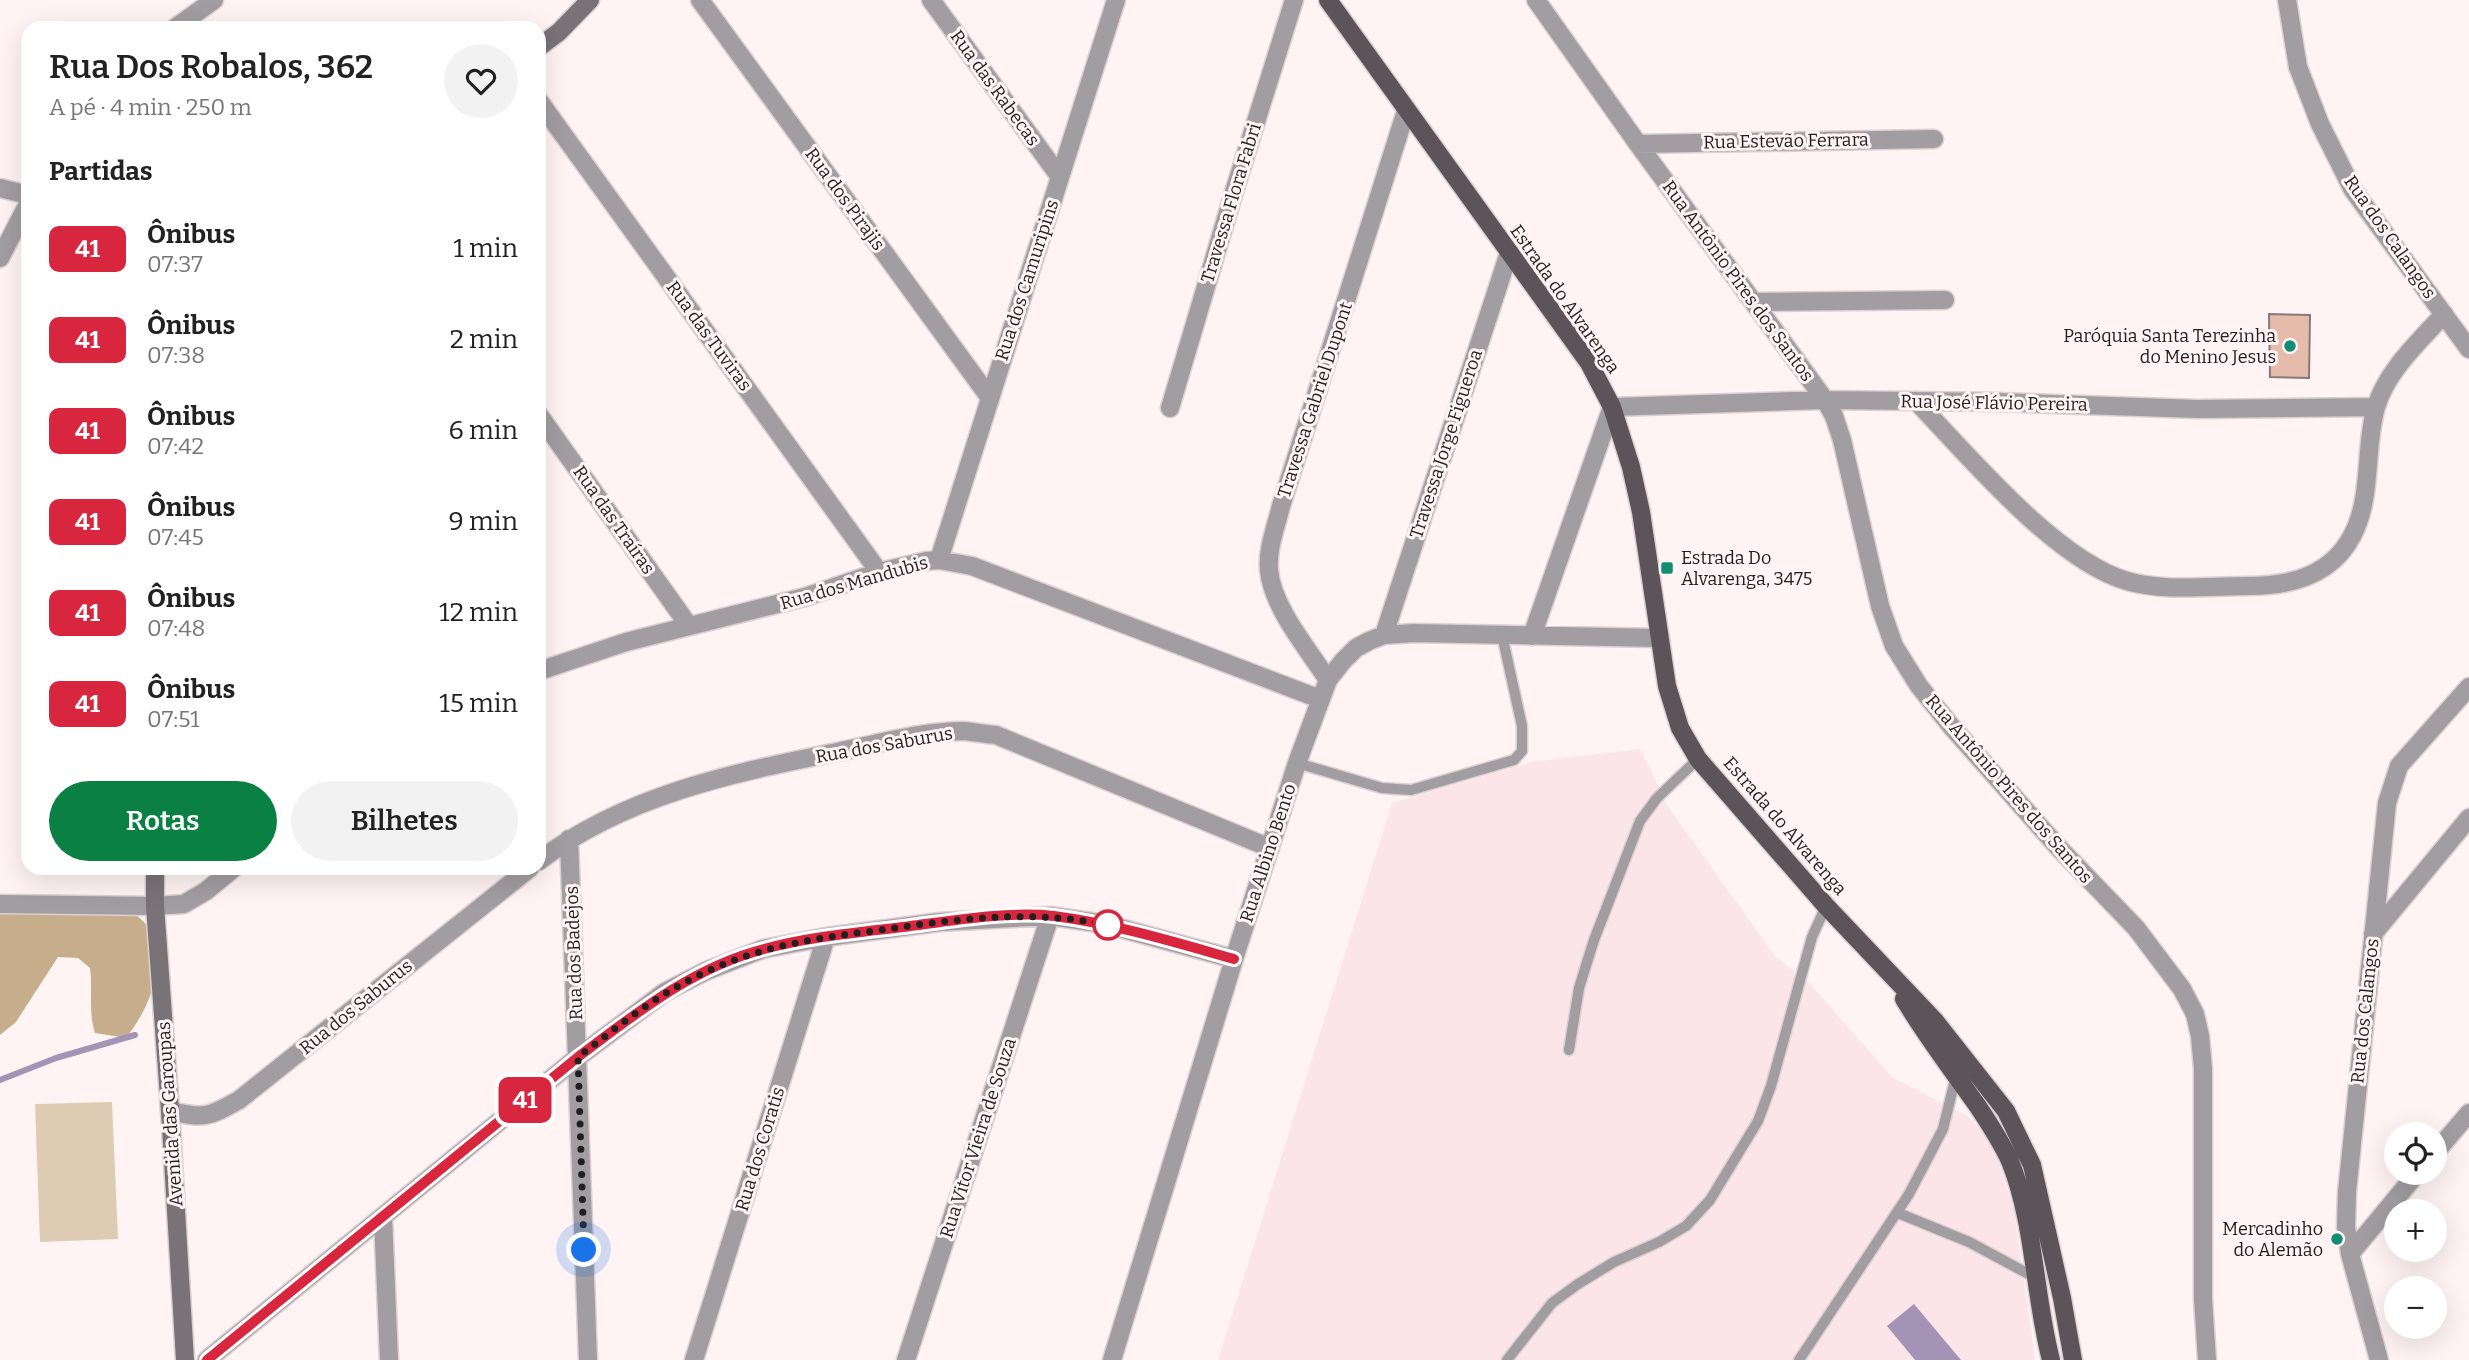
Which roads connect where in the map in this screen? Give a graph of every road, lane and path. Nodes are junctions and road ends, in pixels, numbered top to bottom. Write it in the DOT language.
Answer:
graph roads {
  1 [pos="214,0"];
  2 [pos="590,0"];
  3 [pos="931,0"];
  4 [pos="1116,0"];
  5 [pos="1294,0"];
  6 [pos="1328,0"];
  7 [pos="1536,0"];
  8 [pos="2287,0"];
  9 [pos="702,1"];
  10 [pos="185,21"];
  11 [pos="546,42"];
  12 [pos="546,110"];
  13 [pos="1406,111"];
  14 [pos="1934,139"];
  15 [pos="1638,144"];
  16 [pos="1060,177"];
  17 [pos="0,188"];
  18 [pos="21,193"];
  19 [pos="21,218"];
  20 [pos="1509,253"];
  21 [pos="0,258"];
  22 [pos="1945,300"];
  23 [pos="1755,302"];
  24 [pos="2444,314"];
  25 [pos="2469,349"];
  26 [pos="990,398"];
  27 [pos="1825,400"];
  28 [pos="1916,401"];
  29 [pos="1612,407"];
  30 [pos="2376,407"];
  31 [pos="1170,408"];
  32 [pos="546,425"];
  33 [pos="939,560"];
  34 [pos="880,572"];
  35 [pos="688,626"];
  36 [pos="1384,635"];
  37 [pos="1502,635"];
  38 [pos="1532,636"];
  39 [pos="1658,638"];
  40 [pos="546,669"];
  41 [pos="1328,680"];
  42 [pos="2469,687"];
  43 [pos="1320,699"];
  44 [pos="1698,759"];
  45 [pos="1297,763"];
  46 [pos="2469,818"];
  47 [pos="569,839"];
  48 [pos="1270,848"];
  49 [pos="546,856"];
  50 [pos="155,875"];
  51 [pos="225,875"];
  52 [pos="521,875"];
  53 [pos="0,904"];
  54 [pos="155,906"];
  55 [pos="1826,906"];
  56 [pos="1050,916"];
  57 [pos="2373,934"];
  58 [pos="826,937"];
  59 [pos="1234,959"];
  60 [pos="1884,966"];
  61 [pos="1569,1050"];
  62 [pos="578,1057"];
  63 [pos="1956,1076"];
  64 [pos="170,1111"];
  65 [pos="2469,1112"];
  66 [pos="2447,1138"];
  67 [pos="2407,1185"];
  68 [pos="1898,1213"];
  69 [pos="383,1217"];
  70 [pos="2350,1254"];
  71 [pos="2036,1278"];
  72 [pos="185,1360"];
  73 [pos="207,1360"];
  74 [pos="389,1360"];
  75 [pos="588,1360"];
  76 [pos="694,1360"];
  77 [pos="906,1360"];
  78 [pos="1112,1360"];
  79 [pos="1507,1360"];
  80 [pos="1799,1360"];
  81 [pos="2051,1360"];
  82 [pos="2073,1360"];
  83 [pos="2207,1360"];
  84 [pos="2379,1360"];
  1 -- 10 [label="street"];
  2 -- 11 [label="street"];
  3 -- 16 [label="street, Rua das Rabecas"];
  4 -- 16 [label="street, Rua dos Camuripins"];
  5 -- 31 [label="street, Travessa Flora Fabri"];
  6 -- 13 [label="main road, Estrada do Alvarenga"];
  7 -- 15 [label="street, Rua Antônio Pires dos Santos"];
  8 -- 24 [label="street, Rua dos Calangos"];
  9 -- 26 [label="street, Rua dos Pirajis"];
  12 -- 34 [label="street, Rua das Tuviras"];
  13 -- 20 [label="main road, Estrada do Alvarenga"];
  13 -- 41 [label="street, Travessa Gabriel Dupont"];
  14 -- 15 [label="street, Rua Estevão Ferrara"];
  15 -- 23 [label="street, Rua Antônio Pires dos Santos"];
  16 -- 26 [label="street, Rua dos Camuripins"];
  17 -- 18 [label="street"];
  19 -- 21 [label="street"];
  20 -- 29 [label="main road, Estrada do Alvarenga"];
  20 -- 36 [label="street, Travessa Jorge Figueroa"];
  22 -- 23 [label="street"];
  23 -- 27 [label="street, Rua Antônio Pires dos Santos"];
  24 -- 25 [label="street, Rua dos Calangos"];
  24 -- 30 [label="street"];
  26 -- 33 [label="street, Rua dos Camuripins"];
  27 -- 28 [label="street, Rua José Flávio Pereira"];
  27 -- 29 [label="street, Rua José Flávio Pereira"];
  27 -- 83 [label="street, Rua Antônio Pires dos Santos"];
  28 -- 30 [label="street, Rua José Flávio Pereira"];
  28 -- 30 [label="street"];
  29 -- 38 [label="street"];
  29 -- 39 [label="main road, Estrada do Alvarenga"];
  32 -- 35 [label="street, Rua das Traíras"];
  33 -- 34 [label="street, Rua dos Mandubis"];
  33 -- 43 [label="street, Rua dos Mandubis"];
  34 -- 35 [label="street, Rua dos Mandubis"];
  35 -- 40 [label="street, Rua dos Mandubis"];
  36 -- 37 [label="street, Rua Albino Bento"];
  36 -- 41 [label="street, Rua Albino Bento"];
  37 -- 38 [label="street, Rua Albino Bento"];
  37 -- 45 [label="lane"];
  38 -- 39 [label="street, Rua Albino Bento"];
  39 -- 44 [label="main road, Estrada do Alvarenga"];
  41 -- 43 [label="street, Rua Albino Bento"];
  42 -- 57 [label="street, Rua dos Calangos"];
  43 -- 45 [label="street, Rua Albino Bento"];
  44 -- 55 [label="main road, Estrada do Alvarenga"];
  44 -- 61 [label="lane"];
  45 -- 48 [label="street, Rua Albino Bento"];
  46 -- 57 [label="street"];
  47 -- 48 [label="street, Rua dos Saburus"];
  47 -- 49 [label="street, Rua dos Saburus"];
  47 -- 62 [label="street, Rua dos Badejos"];
  48 -- 59 [label="street, Rua Albino Bento"];
  50 -- 54 [label="street, Avenida das Garoupas"];
  51 -- 54 [label="street"];
  52 -- 64 [label="street, Rua dos Saburus"];
  53 -- 54 [label="street"];
  54 -- 64 [label="street, Avenida das Garoupas"];
  55 -- 60 [label="main road, Estrada do Alvarenga"];
  55 -- 79 [label="lane"];
  56 -- 58 [label="street"];
  56 -- 59 [label="street"];
  56 -- 77 [label="street, Rua Vitor Vieira de Souza"];
  57 -- 70 [label="street, Rua dos Calangos"];
  58 -- 62 [label="street"];
  58 -- 76 [label="street, Rua dos Coratis"];
  59 -- 78 [label="street, Rua Albino Bento"];
  60 -- 63 [label="main road, Estrada do Alvarenga"];
  60 -- 82 [label="main road, Estrada do Alvarenga"];
  62 -- 69 [label="street"];
  62 -- 75 [label="street, Rua dos Badejos"];
  63 -- 68 [label="lane"];
  63 -- 71 [label="main road, Estrada do Alvarenga"];
  64 -- 72 [label="street, Avenida das Garoupas"];
  65 -- 66 [label="street"];
  67 -- 70 [label="street"];
  68 -- 71 [label="lane"];
  68 -- 80 [label="lane"];
  69 -- 73 [label="street"];
  69 -- 74 [label="street"];
  70 -- 84 [label="street, Rua dos Calangos"];
  71 -- 81 [label="main road, Estrada do Alvarenga"];
}
